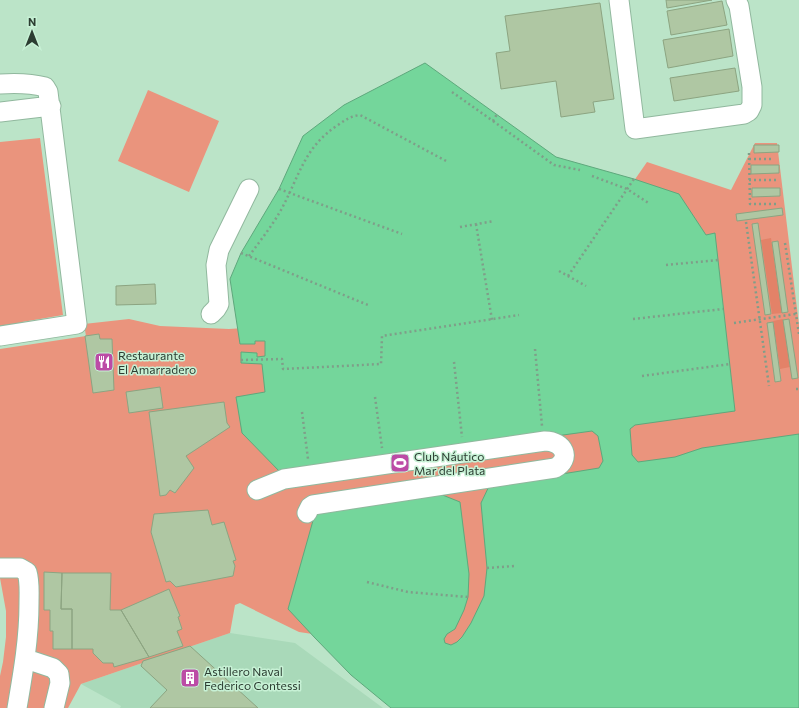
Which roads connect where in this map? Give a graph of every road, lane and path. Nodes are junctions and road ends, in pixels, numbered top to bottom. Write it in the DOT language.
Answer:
graph roads {
  1 [pos="619,0"];
  2 [pos="736,0"];
  3 [pos="0,84"];
  4 [pos="452,92"];
  5 [pos="51,106"];
  6 [pos="0,112"];
  7 [pos="497,114"];
  8 [pos="493,120"];
  9 [pos="749,153"];
  10 [pos="749,159"];
  11 [pos="774,159"];
  12 [pos="448,162"];
  13 [pos="580,170"];
  14 [pos="592,176"];
  15 [pos="634,179"];
  16 [pos="749,180"];
  17 [pos="778,180"];
  18 [pos="249,189"];
  19 [pos="279,189"];
  20 [pos="627,189"];
  21 [pos="290,193"];
  22 [pos="650,204"];
  23 [pos="776,204"];
  24 [pos="494,221"];
  25 [pos="746,222"];
  26 [pos="476,224"];
  27 [pos="460,227"];
  28 [pos="402,234"];
  29 [pos="785,243"];
  30 [pos="241,253"];
  31 [pos="249,256"];
  32 [pos="718,260"];
  33 [pos="666,265"];
  34 [pos="559,271"];
  35 [pos="568,276"];
  36 [pos="586,286"];
  37 [pos="368,305"];
  38 [pos="723,309"];
  39 [pos="211,314"];
  40 [pos="796,314"];
  41 [pos="519,315"];
  42 [pos="633,319"];
  43 [pos="760,319"];
  44 [pos="492,320"];
  45 [pos="734,323"];
  46 [pos="799,334"];
  47 [pos="0,336"];
  48 [pos="535,349"];
  49 [pos="241,360"];
  50 [pos="454,362"];
  51 [pos="730,364"];
  52 [pos="642,376"];
  53 [pos="769,386"];
  54 [pos="375,397"];
  55 [pos="302,412"];
  56 [pos="542,430"];
  57 [pos="463,441"];
  58 [pos="382,453"];
  59 [pos="309,463"];
  60 [pos="257,490"];
  61 [pos="307,513"];
  62 [pos="514,566"];
  63 [pos="0,568"];
  64 [pos="487,568"];
  65 [pos="367,582"];
  66 [pos="468,597"];
  67 [pos="26,659"];
  68 [pos="17,708"];
  69 [pos="54,708"];
  1 -- 2 [label="street"];
  3 -- 5 [label="street"];
  4 -- 8 [label="path"];
  5 -- 6 [label="street"];
  5 -- 47 [label="street"];
  7 -- 8 [label="path"];
  8 -- 13 [label="path"];
  9 -- 10 [label="path"];
  10 -- 11 [label="path"];
  10 -- 16 [label="path"];
  12 -- 21 [label="path"];
  14 -- 20 [label="path"];
  15 -- 20 [label="path"];
  16 -- 17 [label="path"];
  16 -- 23 [label="path"];
  18 -- 39 [label="street"];
  19 -- 21 [label="path"];
  20 -- 22 [label="path"];
  20 -- 35 [label="path"];
  21 -- 28 [label="path"];
  21 -- 31 [label="path"];
  24 -- 26 [label="path"];
  25 -- 43 [label="path"];
  26 -- 27 [label="path"];
  26 -- 44 [label="path"];
  29 -- 40 [label="path"];
  30 -- 31 [label="path"];
  31 -- 37 [label="path"];
  32 -- 33 [label="path"];
  34 -- 35 [label="path"];
  35 -- 36 [label="path"];
  38 -- 42 [label="path"];
  40 -- 43 [label="path"];
  40 -- 46 [label="path"];
  41 -- 44 [label="path"];
  43 -- 45 [label="path"];
  43 -- 53 [label="path"];
  44 -- 49 [label="path"];
  48 -- 56 [label="path"];
  50 -- 57 [label="path"];
  51 -- 52 [label="path"];
  54 -- 58 [label="path"];
  55 -- 59 [label="path"];
  60 -- 61 [label="street"];
  62 -- 64 [label="path"];
  63 -- 67 [label="street"];
  65 -- 66 [label="path"];
  67 -- 68 [label="street"];
  67 -- 69 [label="street"];
}
